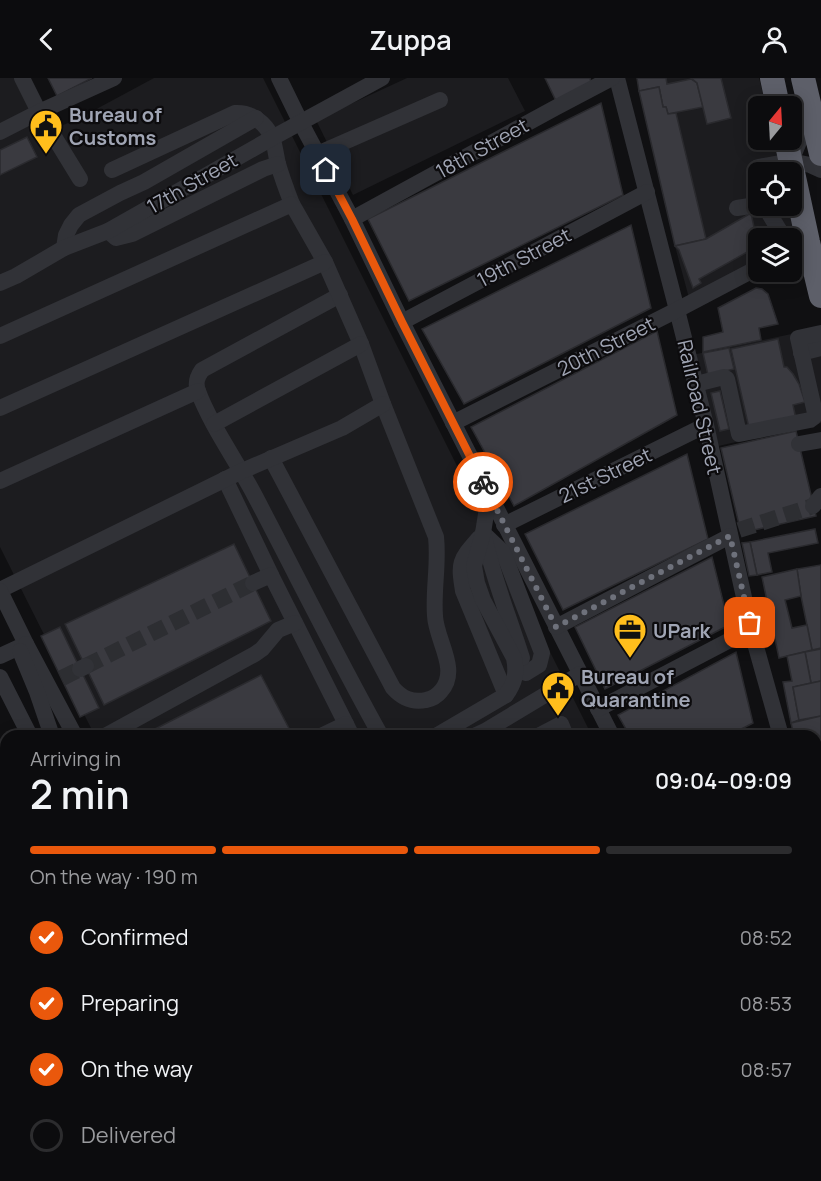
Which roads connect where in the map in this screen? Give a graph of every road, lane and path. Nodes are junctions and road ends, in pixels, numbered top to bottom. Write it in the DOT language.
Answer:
graph roads {
  1 [pos="22,78"];
  2 [pos="114,78"];
  3 [pos="279,78"];
  4 [pos="382,78"];
  5 [pos="615,78"];
  6 [pos="772,78"];
  7 [pos="803,78"];
  8 [pos="776,96"];
  9 [pos="440,100"];
  10 [pos="39,112"];
  11 [pos="256,118"];
  12 [pos="813,119"];
  13 [pos="301,123"];
  14 [pos="0,132"];
  15 [pos="802,137"];
  16 [pos="272,138"];
  17 [pos="788,150"];
  18 [pos="317,154"];
  19 [pos="821,154"];
  20 [pos="767,162"];
  21 [pos="278,164"];
  22 [pos="112,170"];
  23 [pos="821,170"];
  24 [pos="80,179"];
  25 [pos="647,192"];
  26 [pos="292,204"];
  27 [pos="736,208"];
  28 [pos="352,219"];
  29 [pos="777,228"];
  30 [pos="798,228"];
  31 [pos="108,231"];
  32 [pos="64,248"];
  33 [pos="802,251"];
  34 [pos="325,262"];
  35 [pos="748,273"];
  36 [pos="0,283"];
  37 [pos="340,295"];
  38 [pos="821,296"];
  39 [pos="677,310"];
  40 [pos="402,322"];
  41 [pos="821,333"];
  42 [pos="0,336"];
  43 [pos="361,344"];
  44 [pos="821,348"];
  45 [pos="801,352"];
  46 [pos="696,384"];
  47 [pos="198,391"];
  48 [pos="383,404"];
  49 [pos="0,408"];
  50 [pos="453,423"];
  51 [pos="214,424"];
  52 [pos="706,425"];
  53 [pos="799,444"];
  54 [pos="820,445"];
  55 [pos="272,458"];
  56 [pos="242,471"];
  57 [pos="225,479"];
  58 [pos="0,481"];
  59 [pos="489,495"];
  60 [pos="504,525"];
  61 [pos="483,533"];
  62 [pos="733,533"];
  63 [pos="271,575"];
  64 [pos="253,583"];
  65 [pos="0,591"];
  66 [pos="295,623"];
  67 [pos="556,627"];
  68 [pos="752,629"];
  69 [pos="22,646"];
  70 [pos="0,656"];
  71 [pos="580,674"];
  72 [pos="0,676"];
  73 [pos="509,691"];
  74 [pos="598,709"];
  75 [pos="762,728"];
  76 [pos="779,728"];
  77 [pos="27,730"];
  78 [pos="50,730"];
  79 [pos="73,730"];
  80 [pos="116,730"];
  81 [pos="349,730"];
  82 [pos="378,730"];
  83 [pos="446,730"];
  84 [pos="485,730"];
  85 [pos="550,730"];
  86 [pos="564,730"];
  87 [pos="609,730"];
  1 -- 10 [label="street"];
  2 -- 10 [label="street"];
  3 -- 13 [label="street"];
  4 -- 13 [label="street, 17th Street"];
  5 -- 25 [label="street, Railroad Street"];
  5 -- 28 [label="street, 18th Street"];
  6 -- 8 [label="highway"];
  7 -- 12 [label="highway"];
  9 -- 18 [label="street"];
  10 -- 14 [label="street"];
  10 -- 24 [label="street"];
  11 -- 16 [label="street"];
  11 -- 22 [label="street"];
  11 -- 32 [label="street"];
  12 -- 15 [label="street"];
  12 -- 19 [label="highway"];
  13 -- 16 [label="street, 17th Street"];
  13 -- 18 [label="street"];
  16 -- 21 [label="street"];
  16 -- 31 [label="street, 17th Street"];
  17 -- 20 [label="street"];
  17 -- 23 [label="street"];
  17 -- 30 [label="highway"];
  18 -- 28 [label="street"];
  21 -- 26 [label="street"];
  21 -- 31 [label="street"];
  25 -- 39 [label="street, Railroad Street"];
  25 -- 40 [label="street, 19th Street"];
  26 -- 34 [label="street"];
  26 -- 42 [label="street"];
  27 -- 29 [label="street"];
  28 -- 40 [label="street"];
  31 -- 32 [label="street, 17th Street"];
  32 -- 36 [label="street, 17th Street"];
  33 -- 38 [label="highway"];
  34 -- 37 [label="street"];
  34 -- 49 [label="street"];
  35 -- 39 [label="street, 20th Street"];
  37 -- 43 [label="street"];
  37 -- 47 [label="street"];
  39 -- 46 [label="street, Railroad Street"];
  39 -- 50 [label="street, 20th Street"];
  40 -- 50 [label="street"];
  41 -- 45 [label="street"];
  43 -- 48 [label="street"];
  43 -- 51 [label="street"];
  44 -- 45 [label="street"];
  45 -- 46 [label="street"];
  46 -- 52 [label="street, Railroad Street"];
  47 -- 51 [label="street"];
  47 -- 58 [label="street"];
  48 -- 55 [label="street"];
  48 -- 55 [label="street"];
  50 -- 59 [label="street"];
  51 -- 56 [label="street"];
  52 -- 60 [label="street, 21st Street"];
  52 -- 62 [label="street, Railroad Street"];
  53 -- 54 [label="street"];
  55 -- 56 [label="street"];
  56 -- 57 [label="street"];
  56 -- 82 [label="street"];
  57 -- 63 [label="street"];
  57 -- 65 [label="street"];
  59 -- 60 [label="street"];
  59 -- 61 [label="street"];
  60 -- 67 [label="street"];
  61 -- 73 [label="street"];
  61 -- 73 [label="street"];
  62 -- 67 [label="street"];
  62 -- 68 [label="street, Railroad Street"];
  63 -- 64 [label="street"];
  63 -- 66 [label="street"];
  65 -- 69 [label="street"];
  66 -- 80 [label="street"];
  66 -- 81 [label="street"];
  67 -- 71 [label="street"];
  68 -- 74 [label="street"];
  68 -- 76 [label="street, Railroad Street"];
  69 -- 70 [label="street"];
  69 -- 78 [label="street"];
  69 -- 79 [label="street"];
  71 -- 74 [label="street"];
  71 -- 84 [label="street"];
  72 -- 77 [label="street"];
  73 -- 83 [label="street"];
  74 -- 87 [label="street"];
  75 -- 76 [label="street"];
  85 -- 86 [label="street"];
}
